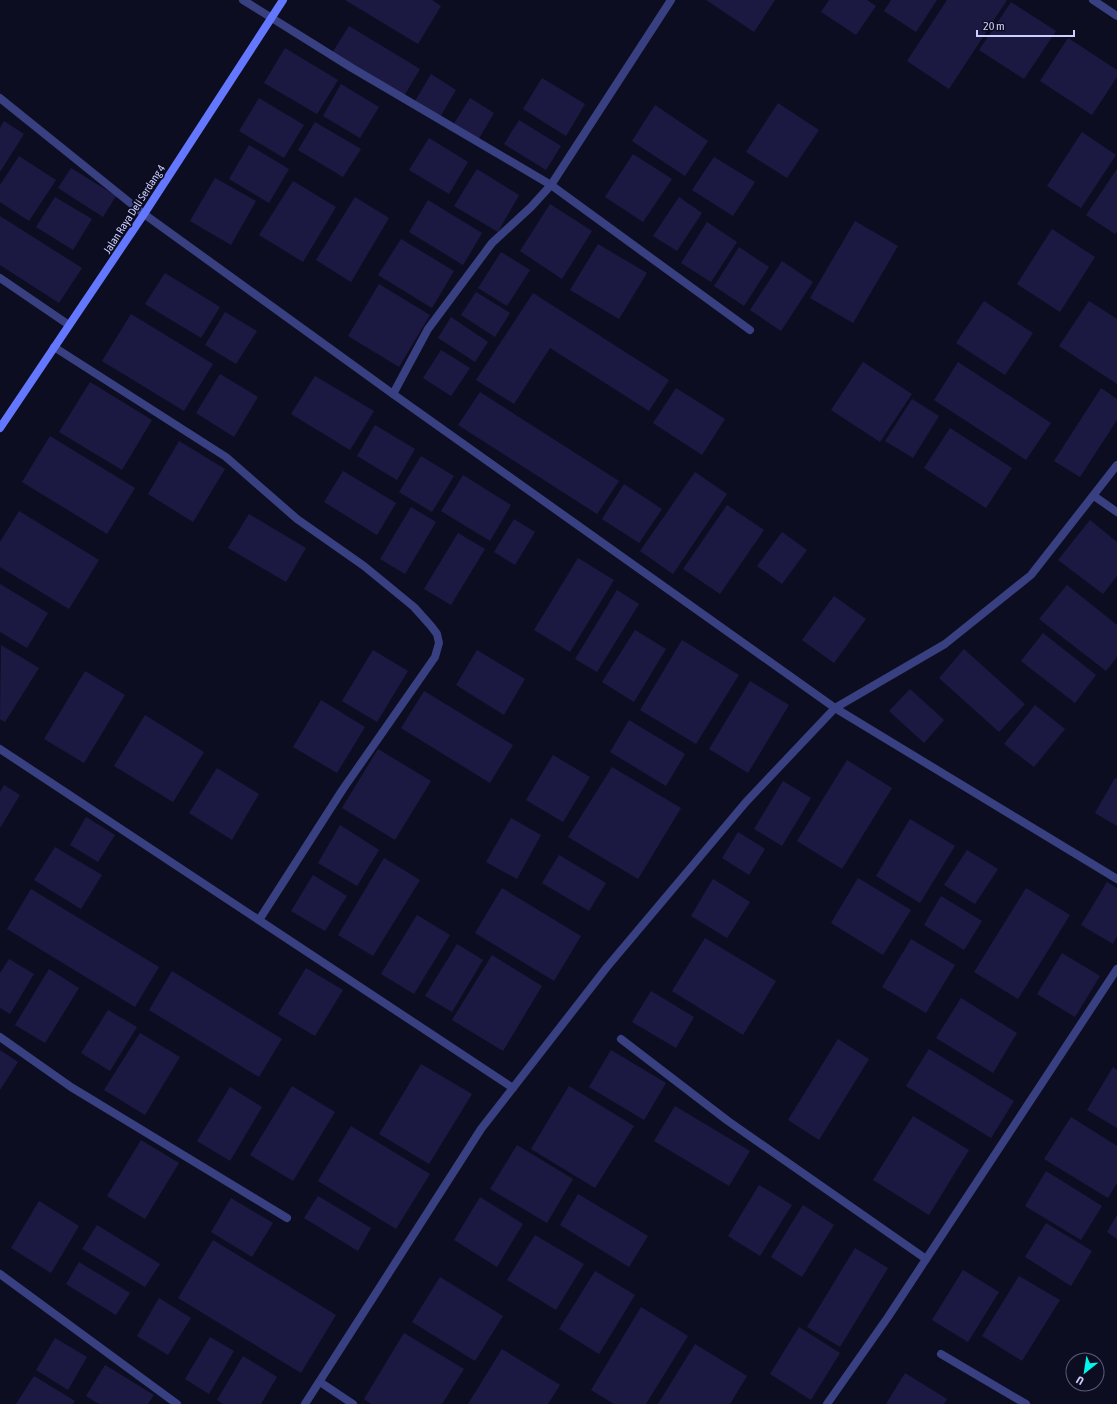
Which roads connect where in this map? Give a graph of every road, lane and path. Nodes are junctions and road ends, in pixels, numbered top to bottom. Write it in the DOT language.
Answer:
graph roads {
  1 [pos="243,0"];
  2 [pos="283,0"];
  3 [pos="671,0"];
  4 [pos="1093,0"];
  5 [pos="1117,16"];
  6 [pos="272,17"];
  7 [pos="0,98"];
  8 [pos="551,185"];
  9 [pos="144,214"];
  10 [pos="0,278"];
  11 [pos="69,325"];
  12 [pos="750,330"];
  13 [pos="54,347"];
  14 [pos="393,394"];
  15 [pos="0,428"];
  16 [pos="1117,465"];
  17 [pos="1094,496"];
  18 [pos="1117,512"];
  19 [pos="834,708"];
  20 [pos="0,748"];
  21 [pos="1117,879"];
  22 [pos="259,920"];
  23 [pos="1117,968"];
  24 [pos="0,1037"];
  25 [pos="621,1039"];
  26 [pos="513,1088"];
  27 [pos="287,1218"];
  28 [pos="926,1259"];
  29 [pos="0,1274"];
  30 [pos="941,1354"];
  31 [pos="320,1382"];
  32 [pos="177,1404"];
  33 [pos="305,1404"];
  34 [pos="353,1404"];
  35 [pos="827,1404"];
  36 [pos="1026,1404"];
  1 -- 6 [label="street"];
  2 -- 6 [label="street, Jalan Raya Deli Serdang 4"];
  3 -- 8 [label="street"];
  4 -- 5 [label="street"];
  6 -- 8 [label="street"];
  6 -- 9 [label="street, Jalan Raya Deli Serdang 4"];
  7 -- 9 [label="street"];
  8 -- 12 [label="street"];
  8 -- 14 [label="street"];
  9 -- 11 [label="street, Jalan Raya Deli Serdang 4"];
  9 -- 14 [label="street"];
  10 -- 11 [label="street"];
  11 -- 13 [label="street, Jalan Raya Deli Serdang 4"];
  13 -- 15 [label="street, Jalan Raya Deli Serdang 4"];
  13 -- 22 [label="street"];
  14 -- 19 [label="street"];
  16 -- 17 [label="street"];
  17 -- 18 [label="street"];
  17 -- 19 [label="street"];
  19 -- 21 [label="street"];
  19 -- 26 [label="street"];
  20 -- 22 [label="street"];
  22 -- 26 [label="street"];
  23 -- 28 [label="street"];
  24 -- 27 [label="street"];
  25 -- 28 [label="street"];
  26 -- 31 [label="street"];
  28 -- 35 [label="street"];
  29 -- 32 [label="street"];
  30 -- 36 [label="street"];
  31 -- 33 [label="street"];
  31 -- 34 [label="street"];
}
